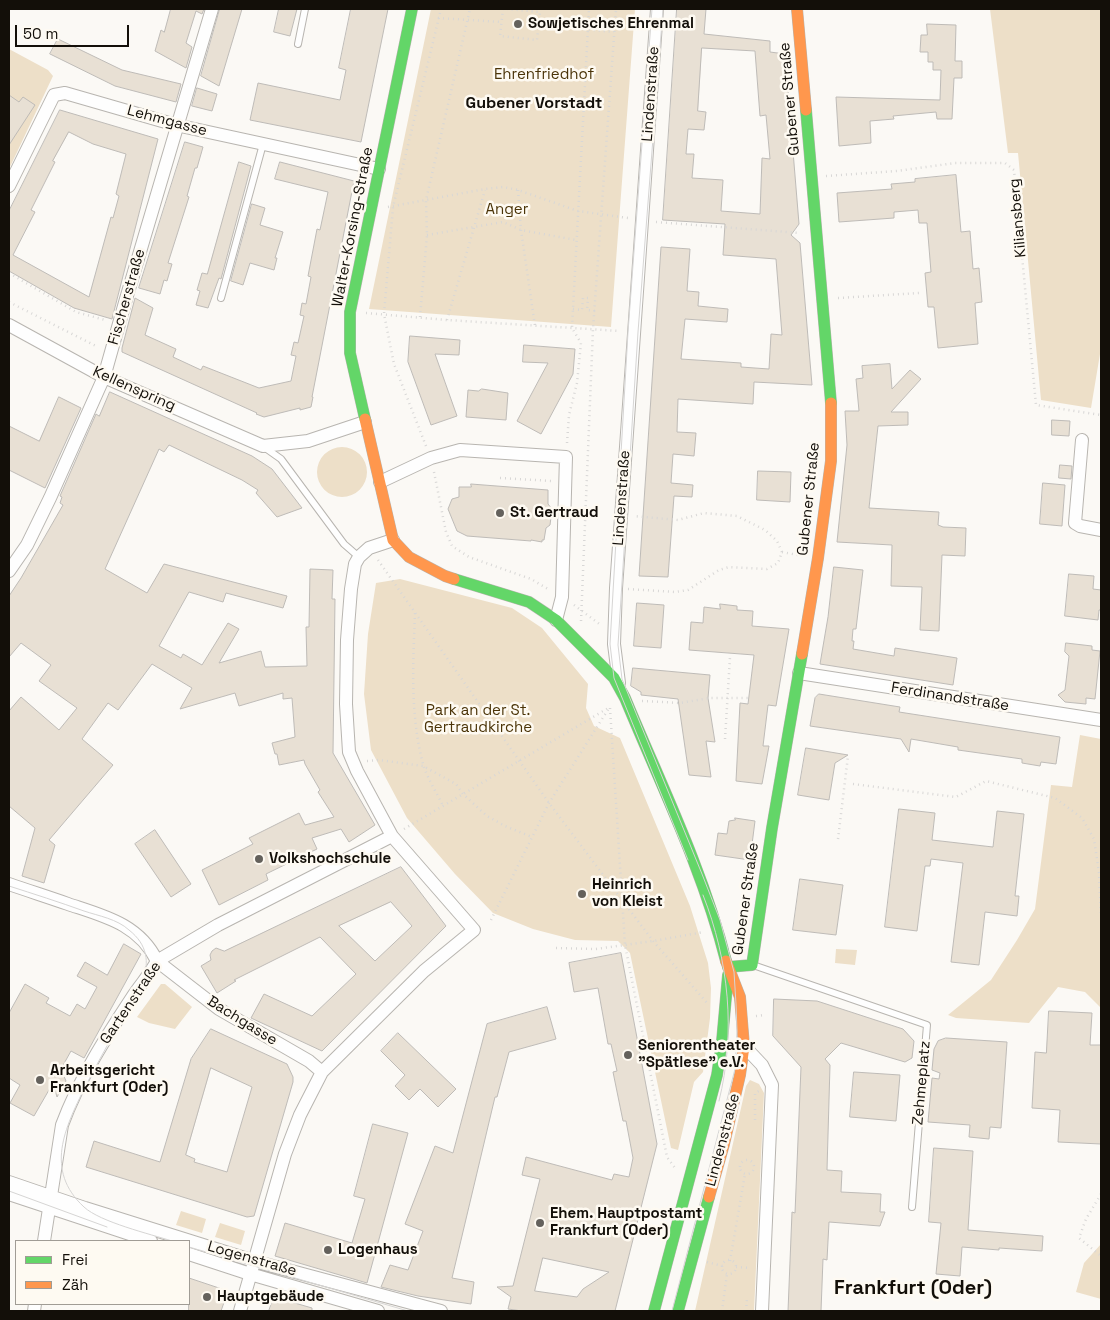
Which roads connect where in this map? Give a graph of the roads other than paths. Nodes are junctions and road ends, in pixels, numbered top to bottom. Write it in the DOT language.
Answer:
graph roads {
  1 [pos="212,9"];
  2 [pos="305,9"];
  3 [pos="412,9"];
  4 [pos="657,9"];
  5 [pos="797,9"];
  6 [pos="298,44"];
  7 [pos="176,125"];
  8 [pos="263,144"];
  9 [pos="380,169"];
  10 [pos="9,186"];
  11 [pos="221,298"];
  12 [pos="9,325"];
  13 [pos="104,377"];
  14 [pos="364,422"];
  15 [pos="1082,440"];
  16 [pos="263,446"];
  17 [pos="380,482"];
  18 [pos="1101,530"];
  19 [pos="393,540"];
  20 [pos="359,557"];
  21 [pos="9,571"];
  22 [pos="556,620"];
  23 [pos="799,673"];
  24 [pos="624,694"];
  25 [pos="1101,720"];
  26 [pos="392,836"];
  27 [pos="9,884"];
  28 [pos="157,961"];
  29 [pos="752,965"];
  30 [pos="728,967"];
  31 [pos="740,1046"];
  32 [pos="322,1072"];
  33 [pos="9,1182"];
  34 [pos="9,1194"];
  35 [pos="50,1202"];
  36 [pos="912,1207"];
  37 [pos="676,1224"];
  38 [pos="44,1240"];
  39 [pos="148,1240"];
  40 [pos="187,1240"];
  41 [pos="190,1241"];
  42 [pos="190,1254"];
  43 [pos="254,1261"];
  44 [pos="675,1264"];
  45 [pos="250,1274"];
  46 [pos="240,1311"];
  47 [pos="378,1311"];
  48 [pos="441,1311"];
  49 [pos="654,1311"];
  50 [pos="678,1311"];
  51 [pos="762,1311"];
  1 -- 7 [label="street, Fischerstraße"];
  2 -- 6 [label="lane"];
  3 -- 9 [label="street, Walter-Korsing-Straße"];
  4 -- 24 [label="street, Lindenstraße"];
  5 -- 23 [label="street, Gubener Straße"];
  7 -- 8 [label="street, Lehmgasse"];
  7 -- 10 [label="street, Lehmgasse"];
  7 -- 13 [label="street, Fischerstraße"];
  8 -- 9 [label="street, Lehmgasse"];
  8 -- 11 [label="lane"];
  9 -- 14 [label="street, Walter-Korsing-Straße"];
  12 -- 13 [label="street, Kellenspring"];
  13 -- 16 [label="street, Kellenspring"];
  13 -- 21 [label="street, Fischerstraße"];
  14 -- 16 [label="street, Kellenspring"];
  14 -- 17 [label="street, Walter-Korsing-Straße"];
  15 -- 18 [label="street"];
  16 -- 20 [label="lane, Kellenspring"];
  17 -- 19 [label="street, Walter-Korsing-Straße"];
  17 -- 22 [label="street"];
  19 -- 20 [label="street"];
  19 -- 22 [label="street"];
  20 -- 26 [label="street"];
  22 -- 24 [label="street"];
  23 -- 25 [label="street, Ferdinandstraße"];
  23 -- 29 [label="street, Gubener Straße"];
  24 -- 30 [label="street, Lindenstraße"];
  26 -- 28 [label="street, Gartenstraße"];
  26 -- 32 [label="street"];
  27 -- 28 [label="street, Bachgasse"];
  28 -- 32 [label="street, Bachgasse"];
  28 -- 35 [label="street, Gartenstraße"];
  29 -- 30 [label="street, Gubener Straße"];
  29 -- 36 [label="lane, Zehmeplatz"];
  30 -- 31 [label="street, Lindenstraße"];
  30 -- 37 [label="street, Lindenstraße"];
  31 -- 50 [label="street, Lindenstraße"];
  31 -- 51 [label="street"];
  32 -- 43 [label="street"];
  33 -- 35 [label="street, Logenstraße"];
  34 -- 35 [label="street, Logenstraße"];
  35 -- 38 [label="street, Gartenstraße"];
  35 -- 39 [label="street, Logenstraße"];
  35 -- 40 [label="street, Logenstraße"];
  37 -- 44 [label="lane"];
  37 -- 49 [label="street, Lindenstraße"];
  41 -- 43 [label="street, Logenstraße"];
  42 -- 45 [label="street, Logenstraße"];
  43 -- 45 [label="street"];
  43 -- 48 [label="street, Logenstraße"];
  45 -- 46 [label="street"];
  45 -- 47 [label="street, Logenstraße"];
}
